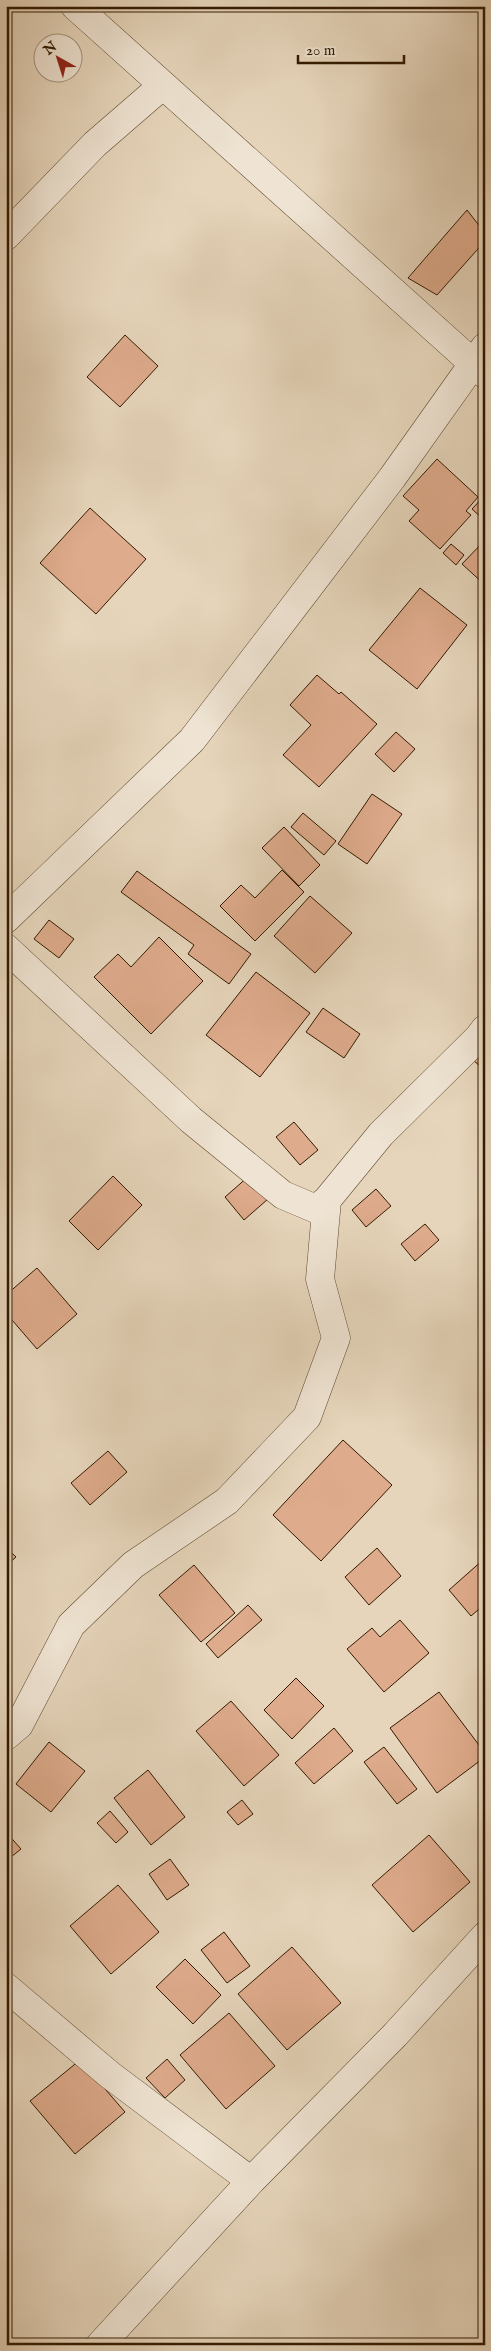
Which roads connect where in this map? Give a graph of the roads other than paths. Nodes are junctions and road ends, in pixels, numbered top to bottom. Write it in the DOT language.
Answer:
graph roads {
  1 [pos="75,6"];
  2 [pos="162,86"];
  3 [pos="6,236"];
  4 [pos="481,361"];
  5 [pos="6,919"];
  6 [pos="6,948"];
  7 [pos="485,1029"];
  8 [pos="327,1200"];
  9 [pos="6,1736"];
  10 [pos="485,1936"];
  11 [pos="6,1986"];
  12 [pos="251,2181"];
  13 [pos="100,2345"];
  1 -- 2 [label="street"];
  2 -- 3 [label="street"];
  2 -- 4 [label="street"];
  4 -- 5 [label="street"];
  6 -- 8 [label="street"];
  7 -- 8 [label="street"];
  8 -- 9 [label="street"];
  10 -- 12 [label="street"];
  11 -- 12 [label="street"];
  12 -- 13 [label="street"];
}
